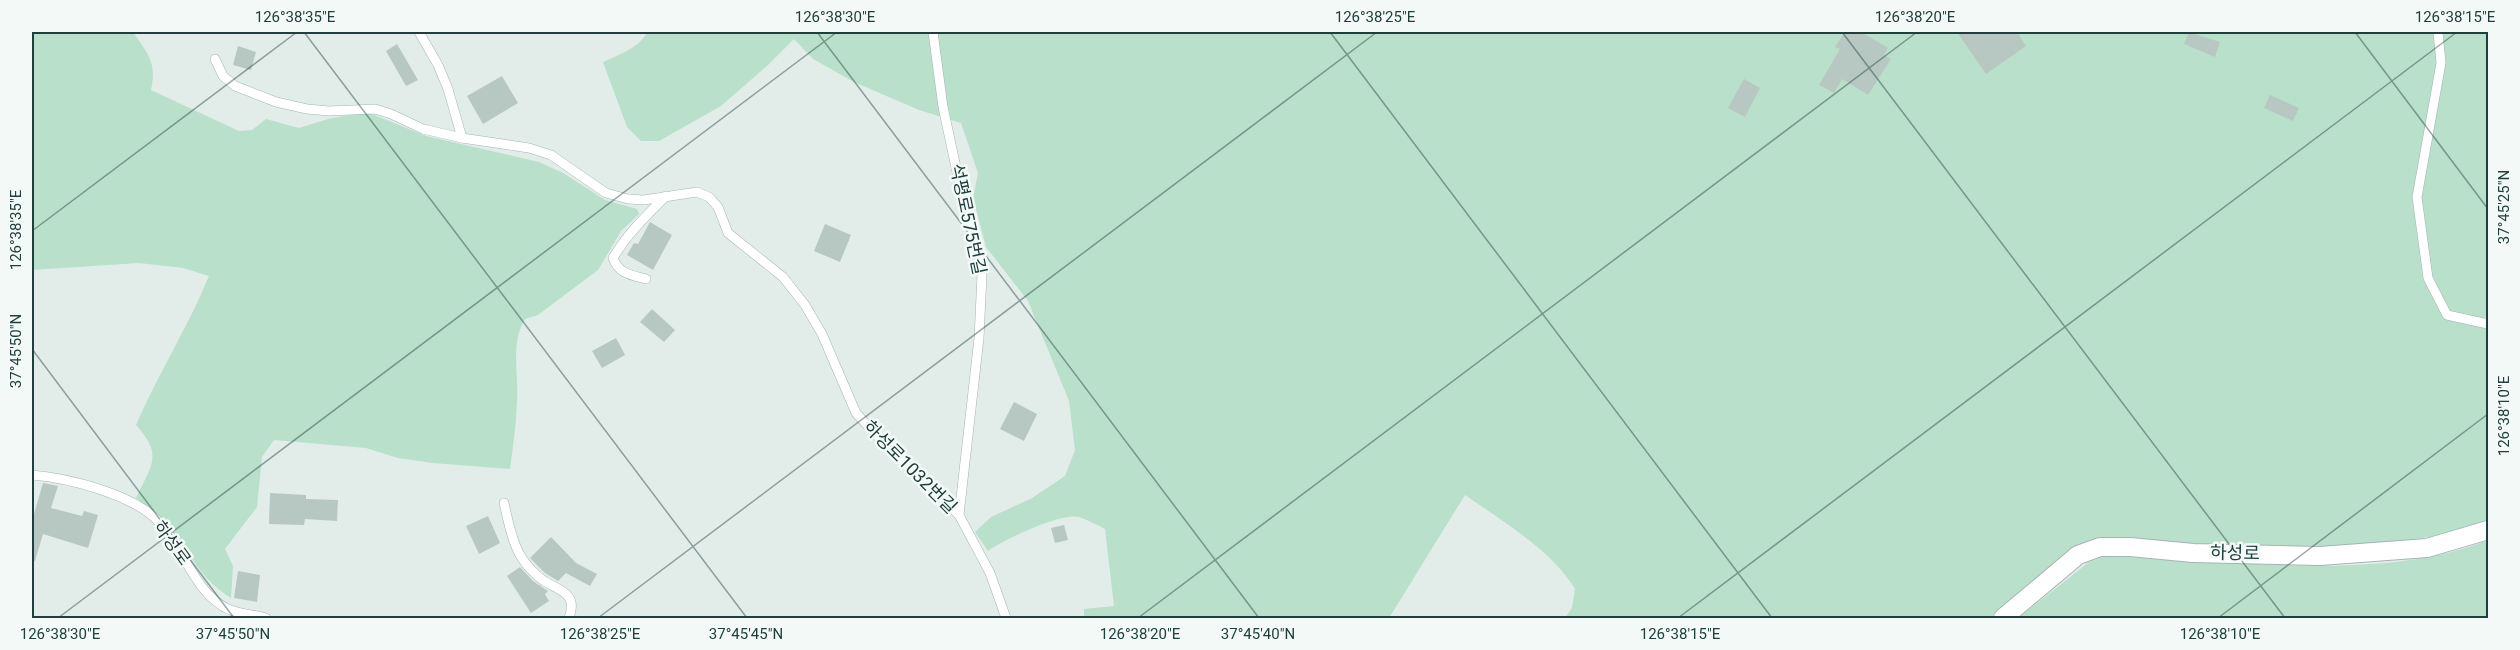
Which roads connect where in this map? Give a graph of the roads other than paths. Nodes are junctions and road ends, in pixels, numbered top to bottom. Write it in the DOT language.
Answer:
graph roads {
  1 [pos="419,32"];
  2 [pos="933,32"];
  3 [pos="2438,32"];
  4 [pos="215,59"];
  5 [pos="462,138"];
  6 [pos="666,196"];
  7 [pos="646,279"];
  8 [pos="2488,324"];
  9 [pos="32,475"];
  10 [pos="504,503"];
  11 [pos="959,515"];
  12 [pos="2488,530"];
  13 [pos="266,618"];
  14 [pos="569,618"];
  15 [pos="1006,618"];
  16 [pos="2003,618"];
  1 -- 5 [label="lane"];
  2 -- 11 [label="lane, 석평로575번길"];
  3 -- 8 [label="lane"];
  4 -- 5 [label="lane, 하성로1032번길"];
  5 -- 6 [label="lane, 하성로1032번길"];
  6 -- 7 [label="lane"];
  6 -- 11 [label="lane, 하성로1032번길"];
  9 -- 13 [label="lane, 하성로"];
  10 -- 14 [label="lane"];
  11 -- 15 [label="lane, 하성로1032번길"];
  12 -- 16 [label="street, 하성로"];
}
